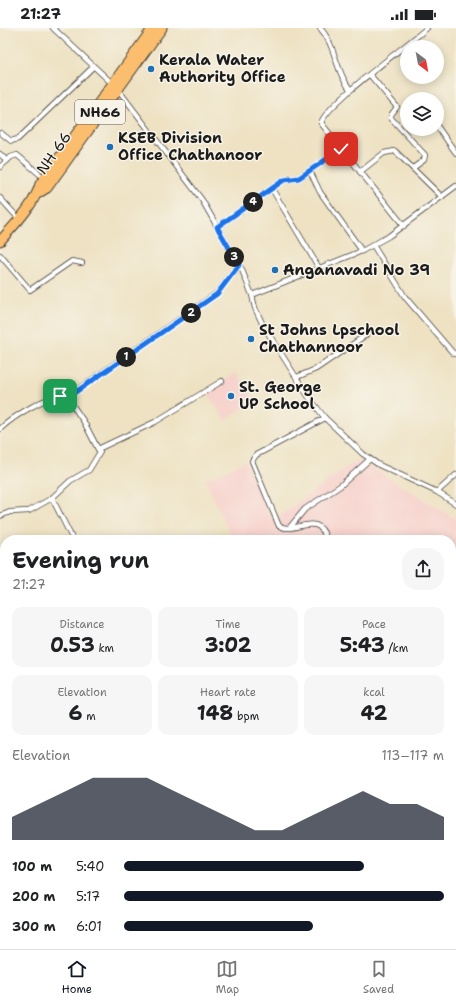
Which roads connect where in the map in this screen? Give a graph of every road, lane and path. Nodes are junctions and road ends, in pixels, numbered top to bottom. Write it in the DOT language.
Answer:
graph roads {
  1 [pos="53,28"];
  2 [pos="153,28"];
  3 [pos="162,28"];
  4 [pos="321,28"];
  5 [pos="428,28"];
  6 [pos="93,67"];
  7 [pos="370,75"];
  8 [pos="114,86"];
  9 [pos="350,90"];
  10 [pos="1,133"];
  11 [pos="444,136"];
  12 [pos="341,149"];
  13 [pos="456,153"];
  14 [pos="0,154"];
  15 [pos="7,161"];
  16 [pos="0,167"];
  17 [pos="413,168"];
  18 [pos="310,171"];
  19 [pos="360,172"];
  20 [pos="44,178"];
  21 [pos="456,186"];
  22 [pos="272,189"];
  23 [pos="37,194"];
  24 [pos="442,197"];
  25 [pos="0,198"];
  26 [pos="20,220"];
  27 [pos="404,226"];
  28 [pos="217,227"];
  29 [pos="0,241"];
  30 [pos="373,245"];
  31 [pos="362,251"];
  32 [pos="0,255"];
  33 [pos="82,263"];
  34 [pos="239,265"];
  35 [pos="319,268"];
  36 [pos="252,295"];
  37 [pos="366,335"];
  38 [pos="456,354"];
  39 [pos="297,377"];
  40 [pos="222,381"];
  41 [pos="67,398"];
  42 [pos="325,418"];
  43 [pos="0,429"];
  44 [pos="98,449"];
  45 [pos="370,459"];
  46 [pos="456,475"];
  47 [pos="436,492"];
  48 [pos="52,498"];
  49 [pos="456,504"];
  50 [pos="0,516"];
  51 [pos="290,527"];
  52 [pos="70,535"];
  53 [pos="326,535"];
  1 -- 6 [label="street"];
  2 -- 8 [label="highway, NH 66 / NH66"];
  3 -- 8 [label="highway, NH 66 / NH66"];
  4 -- 9 [label="street"];
  5 -- 7 [label="street"];
  6 -- 8 [label="street"];
  6 -- 10 [label="street"];
  7 -- 9 [label="street"];
  7 -- 17 [label="street"];
  8 -- 20 [label="highway, NH 66 / NH66"];
  8 -- 23 [label="highway, NH 66 / NH66"];
  8 -- 28 [label="street"];
  9 -- 12 [label="street"];
  11 -- 13 [label="street"];
  12 -- 18 [label="street"];
  12 -- 19 [label="street"];
  14 -- 15 [label="street"];
  15 -- 16 [label="street"];
  15 -- 20 [label="street"];
  17 -- 19 [label="street"];
  17 -- 24 [label="street"];
  18 -- 22 [label="street"];
  18 -- 31 [label="street"];
  19 -- 27 [label="street"];
  20 -- 23 [label="highway, NH 66 / NH66"];
  21 -- 24 [label="street"];
  22 -- 28 [label="street"];
  22 -- 35 [label="street"];
  23 -- 26 [label="highway, NH 66 / NH66"];
  24 -- 27 [label="street"];
  25 -- 26 [label="street"];
  26 -- 29 [label="highway, NH 66 / NH66"];
  27 -- 30 [label="street"];
  28 -- 34 [label="street"];
  30 -- 31 [label="street"];
  30 -- 38 [label="street"];
  31 -- 35 [label="street"];
  32 -- 33 [label="street"];
  34 -- 36 [label="street"];
  34 -- 41 [label="street"];
  35 -- 36 [label="street"];
  36 -- 39 [label="street"];
  37 -- 39 [label="street"];
  39 -- 42 [label="street"];
  40 -- 44 [label="street"];
  41 -- 43 [label="street"];
  41 -- 44 [label="street"];
  42 -- 45 [label="street"];
  42 -- 51 [label="street"];
  44 -- 48 [label="street"];
  45 -- 47 [label="street"];
  45 -- 51 [label="street"];
  46 -- 47 [label="street"];
  47 -- 49 [label="street"];
  48 -- 50 [label="street"];
  48 -- 52 [label="street"];
  51 -- 53 [label="street"];
}
